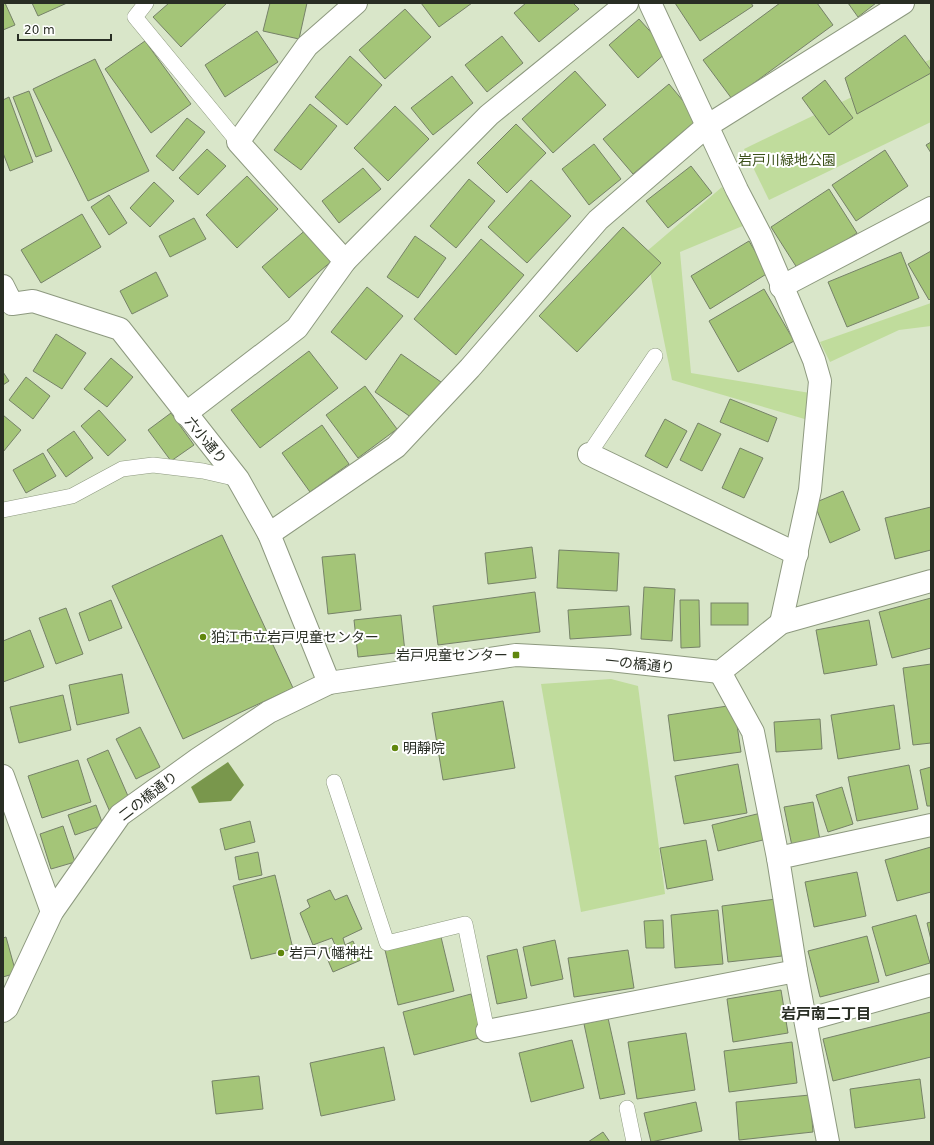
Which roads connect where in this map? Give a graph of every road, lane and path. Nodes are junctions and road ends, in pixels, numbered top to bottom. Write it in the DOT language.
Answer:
graph roads {
  1 [pos="146,3"];
  2 [pos="356,3"];
  3 [pos="627,3"];
  4 [pos="650,3"];
  5 [pos="903,3"];
  6 [pos="707,126"];
  7 [pos="238,142"];
  8 [pos="931,208"];
  9 [pos="345,262"];
  10 [pos="781,287"];
  11 [pos="6,299"];
  12 [pos="655,356"];
  13 [pos="185,414"];
  14 [pos="590,454"];
  15 [pos="238,479"];
  16 [pos="3,510"];
  17 [pos="269,534"];
  18 [pos="797,554"];
  19 [pos="931,581"];
  20 [pos="781,623"];
  21 [pos="720,672"];
  22 [pos="329,683"];
  23 [pos="3,776"];
  24 [pos="334,782"];
  25 [pos="931,825"];
  26 [pos="778,858"];
  27 [pos="52,912"];
  28 [pos="796,971"];
  29 [pos="931,985"];
  30 [pos="3,1011"];
  31 [pos="806,1020"];
  32 [pos="487,1032"];
  33 [pos="627,1108"];
  34 [pos="634,1142"];
  35 [pos="828,1142"];
  1 -- 7 [label="lane"];
  2 -- 7 [label="street"];
  3 -- 9 [label="street"];
  4 -- 6 [label="street"];
  5 -- 6 [label="street"];
  6 -- 10 [label="street"];
  6 -- 17 [label="street"];
  7 -- 9 [label="street"];
  8 -- 10 [label="street"];
  9 -- 13 [label="street"];
  10 -- 18 [label="street"];
  11 -- 13 [label="street, 六小通り"];
  12 -- 14 [label="lane"];
  13 -- 15 [label="street, 六小通り"];
  14 -- 18 [label="street"];
  15 -- 16 [label="lane"];
  15 -- 17 [label="street, 六小通り"];
  17 -- 22 [label="street, 六小通り"];
  18 -- 20 [label="street"];
  19 -- 20 [label="street"];
  20 -- 21 [label="street"];
  21 -- 22 [label="street, 一の橋通り"];
  21 -- 26 [label="street"];
  22 -- 27 [label="street, 二の橋通り"];
  23 -- 27 [label="street"];
  24 -- 32 [label="lane"];
  25 -- 26 [label="street"];
  26 -- 28 [label="street"];
  27 -- 30 [label="street, 二の橋通り"];
  28 -- 31 [label="street"];
  28 -- 32 [label="street"];
  29 -- 31 [label="street"];
  31 -- 35 [label="street"];
  33 -- 34 [label="lane"];
}
